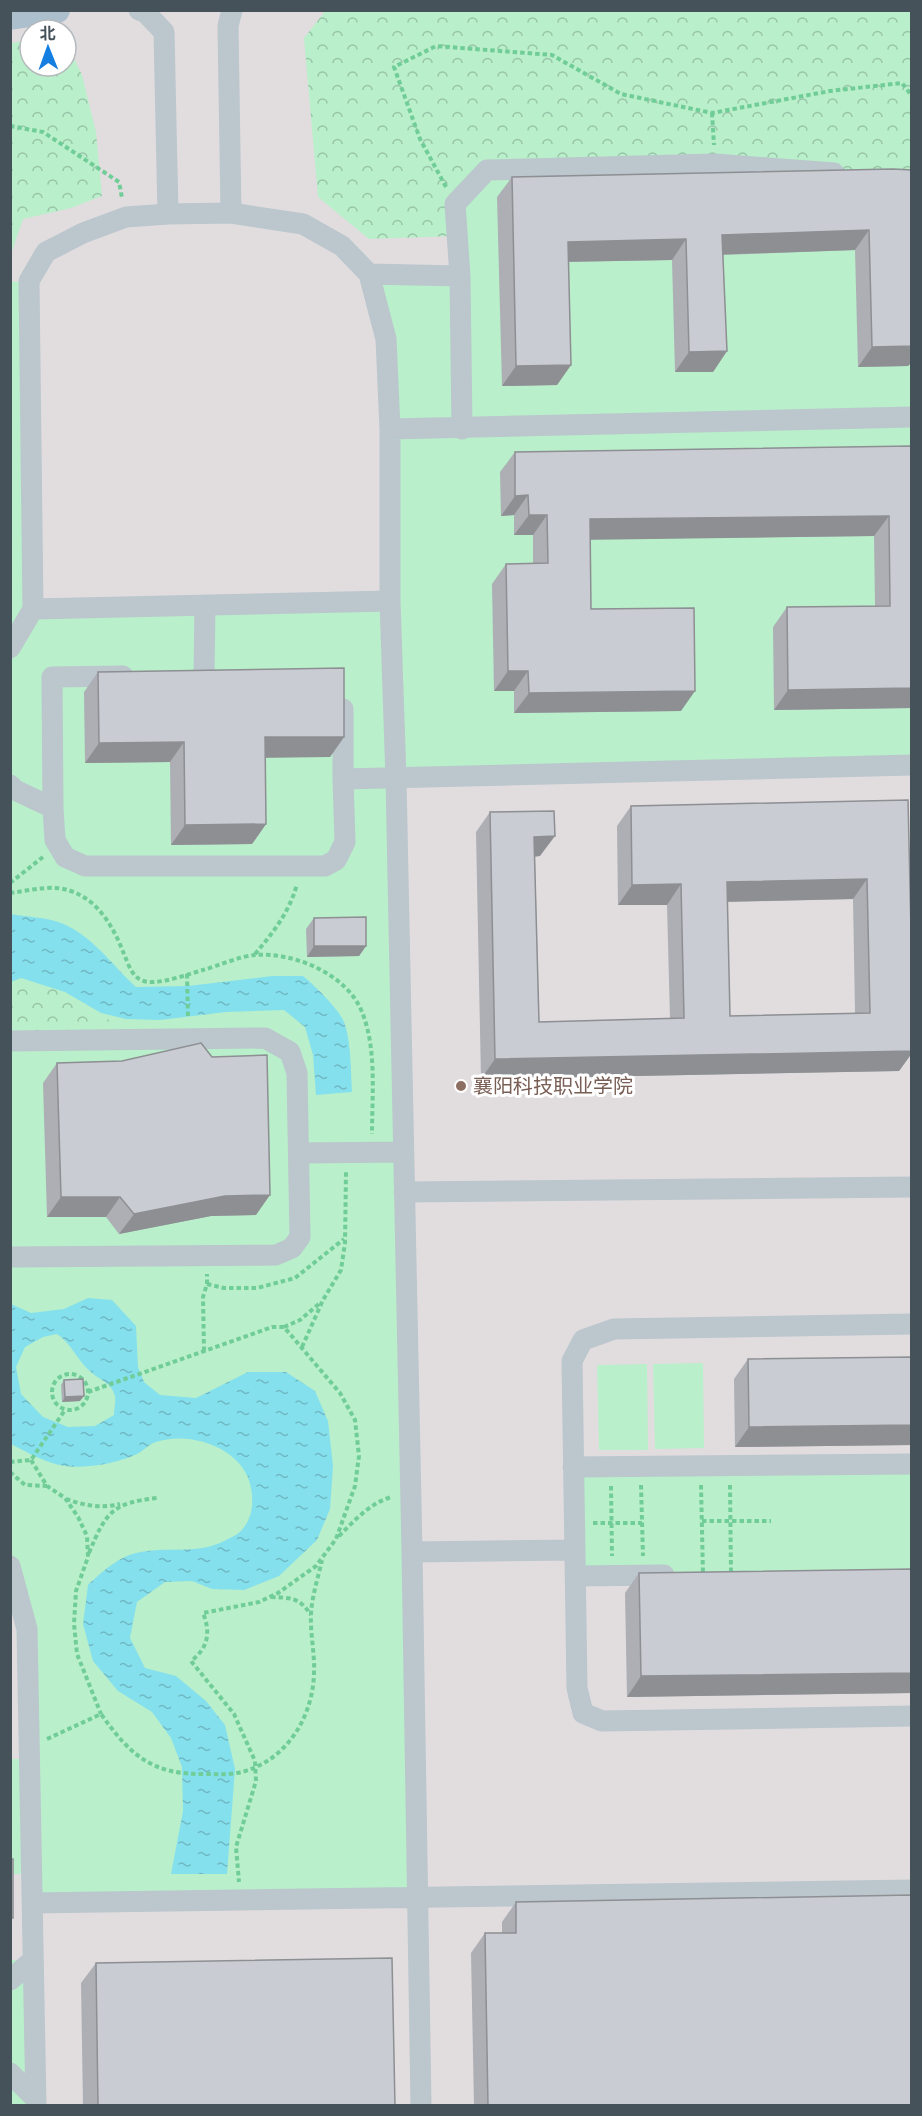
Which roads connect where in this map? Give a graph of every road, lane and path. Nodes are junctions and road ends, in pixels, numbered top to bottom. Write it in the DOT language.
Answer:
graph roads {
  1 [pos="57,10"];
  2 [pos="139,10"];
  3 [pos="232,10"];
  4 [pos="10,17"];
  5 [pos="912,96"];
  6 [pos="712,113"];
  7 [pos="10,126"];
  8 [pos="715,164"];
  9 [pos="857,175"];
  10 [pos="454,204"];
  11 [pos="231,213"];
  12 [pos="168,214"];
  13 [pos="126,217"];
  14 [pos="369,274"];
  15 [pos="460,276"];
  16 [pos="20,281"];
  17 [pos="912,417"];
  18 [pos="390,429"];
  19 [pos="462,429"];
  20 [pos="21,434"];
  21 [pos="390,600"];
  22 [pos="205,605"];
  23 [pos="33,609"];
  24 [pos="10,648"];
  25 [pos="227,674"];
  26 [pos="145,675"];
  27 [pos="181,675"];
  28 [pos="204,675"];
  29 [pos="343,685"];
  30 [pos="912,765"];
  31 [pos="343,779"];
  32 [pos="396,779"];
  33 [pos="10,785"];
  34 [pos="52,808"];
  35 [pos="58,845"];
  36 [pos="302,866"];
  37 [pos="10,883"];
  38 [pos="10,893"];
  39 [pos="255,955"];
  40 [pos="187,975"];
  41 [pos="188,1020"];
  42 [pos="10,1041"];
  43 [pos="346,1152"];
  44 [pos="373,1152"];
  45 [pos="403,1152"];
  46 [pos="299,1153"];
  47 [pos="912,1187"];
  48 [pos="404,1192"];
  49 [pos="206,1255"];
  50 [pos="10,1257"];
  51 [pos="323,1300"];
  52 [pos="912,1324"];
  53 [pos="284,1327"];
  54 [pos="302,1347"];
  55 [pos="204,1351"];
  56 [pos="88,1392"];
  57 [pos="65,1410"];
  58 [pos="32,1459"];
  59 [pos="10,1462"];
  60 [pos="912,1464"];
  61 [pos="701,1466"];
  62 [pos="730,1466"];
  63 [pos="573,1467"];
  64 [pos="611,1467"];
  65 [pos="641,1467"];
  66 [pos="10,1472"];
  67 [pos="47,1486"];
  68 [pos="411,1492"];
  69 [pos="65,1498"];
  70 [pos="157,1498"];
  71 [pos="132,1501"];
  72 [pos="702,1521"];
  73 [pos="731,1521"];
  74 [pos="771,1521"];
  75 [pos="574,1523"];
  76 [pos="612,1523"];
  77 [pos="642,1523"];
  78 [pos="336,1539"];
  79 [pos="574,1550"];
  80 [pos="412,1552"];
  81 [pos="88,1557"];
  82 [pos="323,1557"];
  83 [pos="10,1566"];
  84 [pos="643,1575"];
  85 [pos="703,1575"];
  86 [pos="731,1575"];
  87 [pos="575,1576"];
  88 [pos="612,1576"];
  89 [pos="271,1597"];
  90 [pos="311,1615"];
  91 [pos="19,1629"];
  92 [pos="101,1714"];
  93 [pos="912,1716"];
  94 [pos="29,1748"];
  95 [pos="255,1767"];
  96 [pos="21,1818"];
  97 [pos="912,1890"];
  98 [pos="419,1899"];
  99 [pos="240,1901"];
  100 [pos="32,1903"];
  101 [pos="33,1960"];
  102 [pos="10,1980"];
  103 [pos="10,2073"];
  104 [pos="36,2102"];
  105 [pos="421,2106"];
  1 -- 4 [label="main road"];
  2 -- 12 [label="street"];
  3 -- 11 [label="street"];
  5 -- 6 [label="path"];
  6 -- 8 [label="path"];
  6 -- 10 [label="path"];
  7 -- 13 [label="path"];
  8 -- 9 [label="street"];
  8 -- 10 [label="street"];
  10 -- 15 [label="street"];
  11 -- 12 [label="street"];
  11 -- 14 [label="street"];
  12 -- 13 [label="street"];
  13 -- 16 [label="street"];
  14 -- 15 [label="street"];
  14 -- 18 [label="street"];
  15 -- 19 [label="street"];
  16 -- 20 [label="street"];
  17 -- 19 [label="street"];
  18 -- 19 [label="street"];
  18 -- 21 [label="street"];
  20 -- 23 [label="street"];
  21 -- 22 [label="street"];
  21 -- 32 [label="street"];
  22 -- 23 [label="street"];
  22 -- 28 [label="street"];
  23 -- 24 [label="street"];
  25 -- 28 [label="street"];
  26 -- 34 [label="street"];
  27 -- 28 [label="street"];
  29 -- 31 [label="street"];
  30 -- 32 [label="street"];
  31 -- 32 [label="street"];
  31 -- 36 [label="street"];
  32 -- 45 [label="street"];
  33 -- 34 [label="street"];
  34 -- 35 [label="street"];
  35 -- 36 [label="street"];
  35 -- 37 [label="path"];
  36 -- 39 [label="path"];
  38 -- 40 [label="path"];
  39 -- 40 [label="path"];
  39 -- 44 [label="path"];
  40 -- 41 [label="path"];
  42 -- 46 [label="street"];
  43 -- 44 [label="street"];
  43 -- 46 [label="street"];
  43 -- 51 [label="path"];
  44 -- 45 [label="street"];
  45 -- 48 [label="street"];
  46 -- 49 [label="street"];
  47 -- 48 [label="street"];
  48 -- 68 [label="street"];
  49 -- 50 [label="street"];
  49 -- 55 [label="path"];
  51 -- 53 [label="path"];
  51 -- 54 [label="path"];
  52 -- 63 [label="street"];
  53 -- 54 [label="path"];
  53 -- 55 [label="path"];
  54 -- 78 [label="path"];
  55 -- 56 [label="path"];
  56 -- 57 [label="path"];
  56 -- 57 [label="path"];
  57 -- 58 [label="path"];
  58 -- 59 [label="path"];
  58 -- 67 [label="path"];
  60 -- 62 [label="street"];
  61 -- 62 [label="street"];
  61 -- 65 [label="street"];
  61 -- 72 [label="path"];
  62 -- 73 [label="path"];
  63 -- 64 [label="street"];
  63 -- 75 [label="street"];
  64 -- 65 [label="street"];
  64 -- 76 [label="path"];
  65 -- 77 [label="path"];
  66 -- 67 [label="path"];
  67 -- 69 [label="path"];
  68 -- 78 [label="path"];
  68 -- 80 [label="street"];
  69 -- 71 [label="path"];
  69 -- 81 [label="path"];
  70 -- 71 [label="path"];
  71 -- 81 [label="path"];
  72 -- 73 [label="path"];
  72 -- 85 [label="path"];
  73 -- 74 [label="path"];
  73 -- 86 [label="path"];
  75 -- 76 [label="path"];
  75 -- 79 [label="street"];
  76 -- 77 [label="path"];
  76 -- 88 [label="path"];
  77 -- 84 [label="path"];
  78 -- 82 [label="path"];
  79 -- 80 [label="street"];
  79 -- 87 [label="street"];
  80 -- 98 [label="street"];
  81 -- 92 [label="path"];
  82 -- 89 [label="path"];
  82 -- 90 [label="path"];
  83 -- 91 [label="street"];
  84 -- 85 [label="street"];
  84 -- 88 [label="street"];
  87 -- 88 [label="street"];
  87 -- 93 [label="street"];
  89 -- 90 [label="path"];
  89 -- 95 [label="path"];
  90 -- 95 [label="path"];
  91 -- 94 [label="street"];
  92 -- 94 [label="path"];
  92 -- 95 [label="path"];
  94 -- 96 [label="street"];
  95 -- 99 [label="path"];
  96 -- 100 [label="street"];
  97 -- 98 [label="street"];
  98 -- 99 [label="street"];
  98 -- 105 [label="street"];
  99 -- 100 [label="street"];
  100 -- 101 [label="street"];
  101 -- 102 [label="street"];
  101 -- 104 [label="street"];
  103 -- 104 [label="street"];
}
